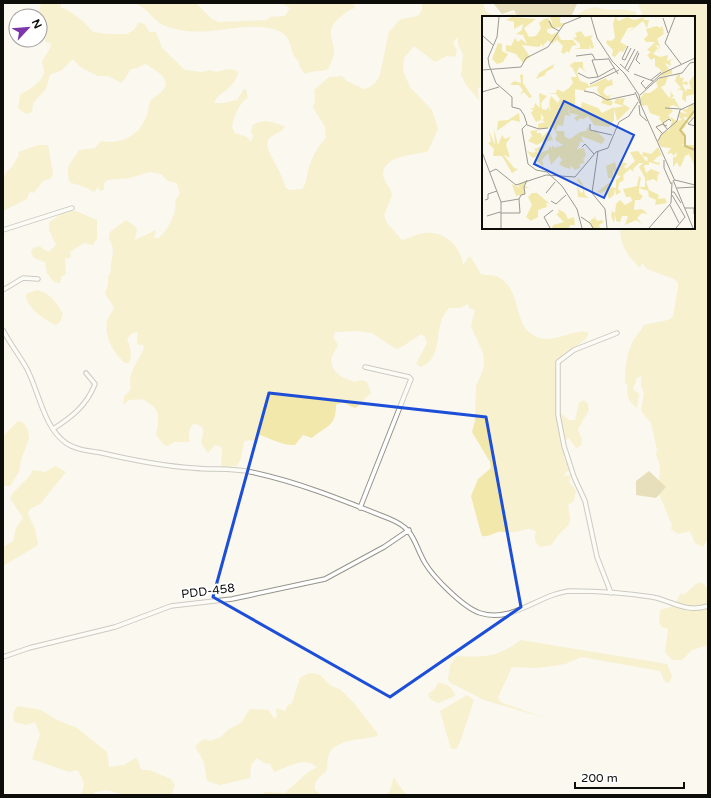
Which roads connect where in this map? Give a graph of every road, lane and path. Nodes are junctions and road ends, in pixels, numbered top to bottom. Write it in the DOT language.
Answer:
graph roads {
  1 [pos="72,208"];
  2 [pos="3,230"];
  3 [pos="38,279"];
  4 [pos="3,290"];
  5 [pos="3,330"];
  6 [pos="617,333"];
  7 [pos="365,366"];
  8 [pos="86,374"];
  9 [pos="53,429"];
  10 [pos="360,508"];
  11 [pos="409,530"];
  12 [pos="611,593"];
  13 [pos="708,606"];
  14 [pos="3,657"];
  1 -- 2 [label="street"];
  3 -- 4 [label="street"];
  5 -- 9 [label="street"];
  6 -- 12 [label="street"];
  7 -- 10 [label="street"];
  8 -- 9 [label="street"];
  9 -- 10 [label="street"];
  10 -- 11 [label="street"];
  11 -- 12 [label="street"];
  11 -- 14 [label="street, PDD-458 / PDD-458"];
  12 -- 13 [label="street"];
}
